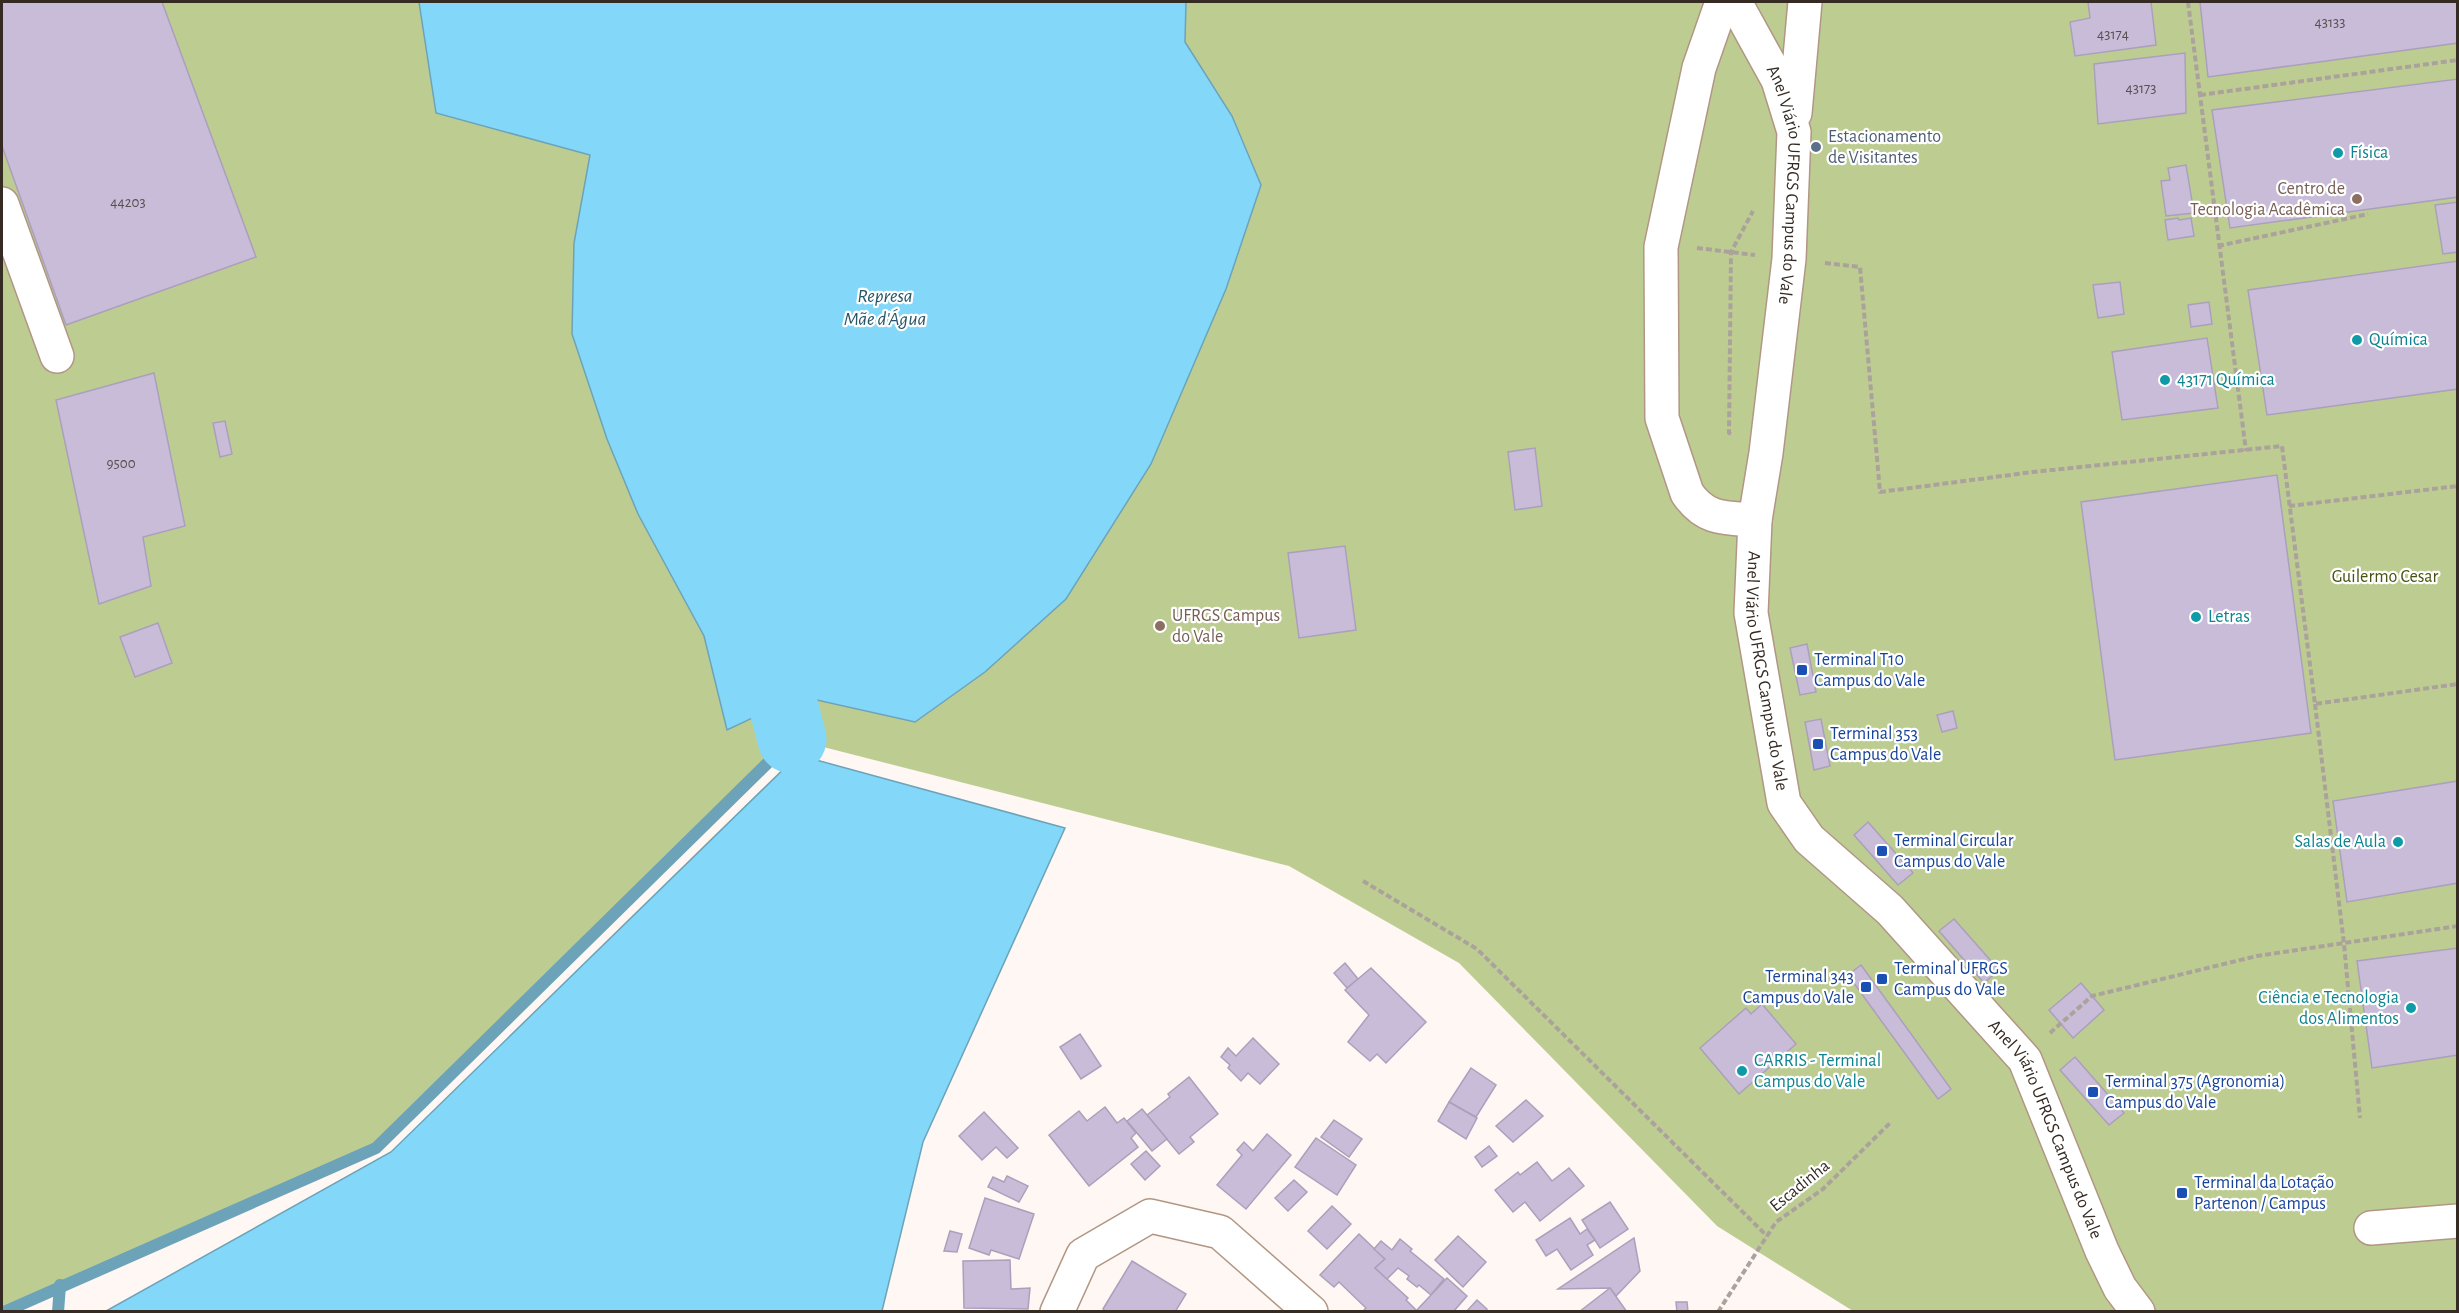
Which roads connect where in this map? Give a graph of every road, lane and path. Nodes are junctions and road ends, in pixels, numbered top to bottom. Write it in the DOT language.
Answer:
graph roads {
  1 [pos="1722,2"];
  2 [pos="1735,2"];
  3 [pos="1804,2"];
  4 [pos="2188,2"];
  5 [pos="2457,60"];
  6 [pos="2199,95"];
  7 [pos="1794,132"];
  8 [pos="1756,203"];
  9 [pos="2,204"];
  10 [pos="2368,214"];
  11 [pos="2218,246"];
  12 [pos="57,356"];
  13 [pos="1867,359"];
  14 [pos="2246,451"];
  15 [pos="1766,453"];
  16 [pos="2457,486"];
  17 [pos="2289,506"];
  18 [pos="1755,520"];
  19 [pos="2457,684"];
  20 [pos="2315,704"];
  21 [pos="1363,880"];
  22 [pos="2457,926"];
  23 [pos="2344,944"];
  24 [pos="2045,1038"];
  25 [pos="2360,1118"];
  26 [pos="1890,1122"];
  27 [pos="2457,1221"];
  28 [pos="2371,1228"];
  29 [pos="1767,1236"];
  30 [pos="1057,1311"];
  31 [pos="1311,1311"];
  32 [pos="1718,1311"];
  33 [pos="2138,1311"];
  1 -- 18 [label="street"];
  2 -- 7 [label="street, Anel Viário UFRGS Campus do Vale"];
  3 -- 7 [label="street"];
  4 -- 6 [label="path"];
  5 -- 6 [label="path"];
  6 -- 11 [label="path"];
  7 -- 15 [label="street, Anel Viário UFRGS Campus do Vale"];
  8 -- 15 [label="path"];
  9 -- 12 [label="street"];
  10 -- 11 [label="path"];
  11 -- 14 [label="path"];
  13 -- 14 [label="path"];
  14 -- 17 [label="path"];
  15 -- 18 [label="street, Anel Viário UFRGS Campus do Vale"];
  16 -- 17 [label="path"];
  17 -- 20 [label="path"];
  18 -- 33 [label="street, Anel Viário UFRGS Campus do Vale"];
  19 -- 20 [label="path"];
  20 -- 23 [label="path"];
  21 -- 29 [label="path"];
  22 -- 23 [label="path"];
  23 -- 24 [label="path"];
  23 -- 25 [label="path"];
  26 -- 29 [label="path, Escadinha"];
  27 -- 28 [label="street"];
  29 -- 32 [label="path, Escadinha"];
  30 -- 31 [label="street"];
}
